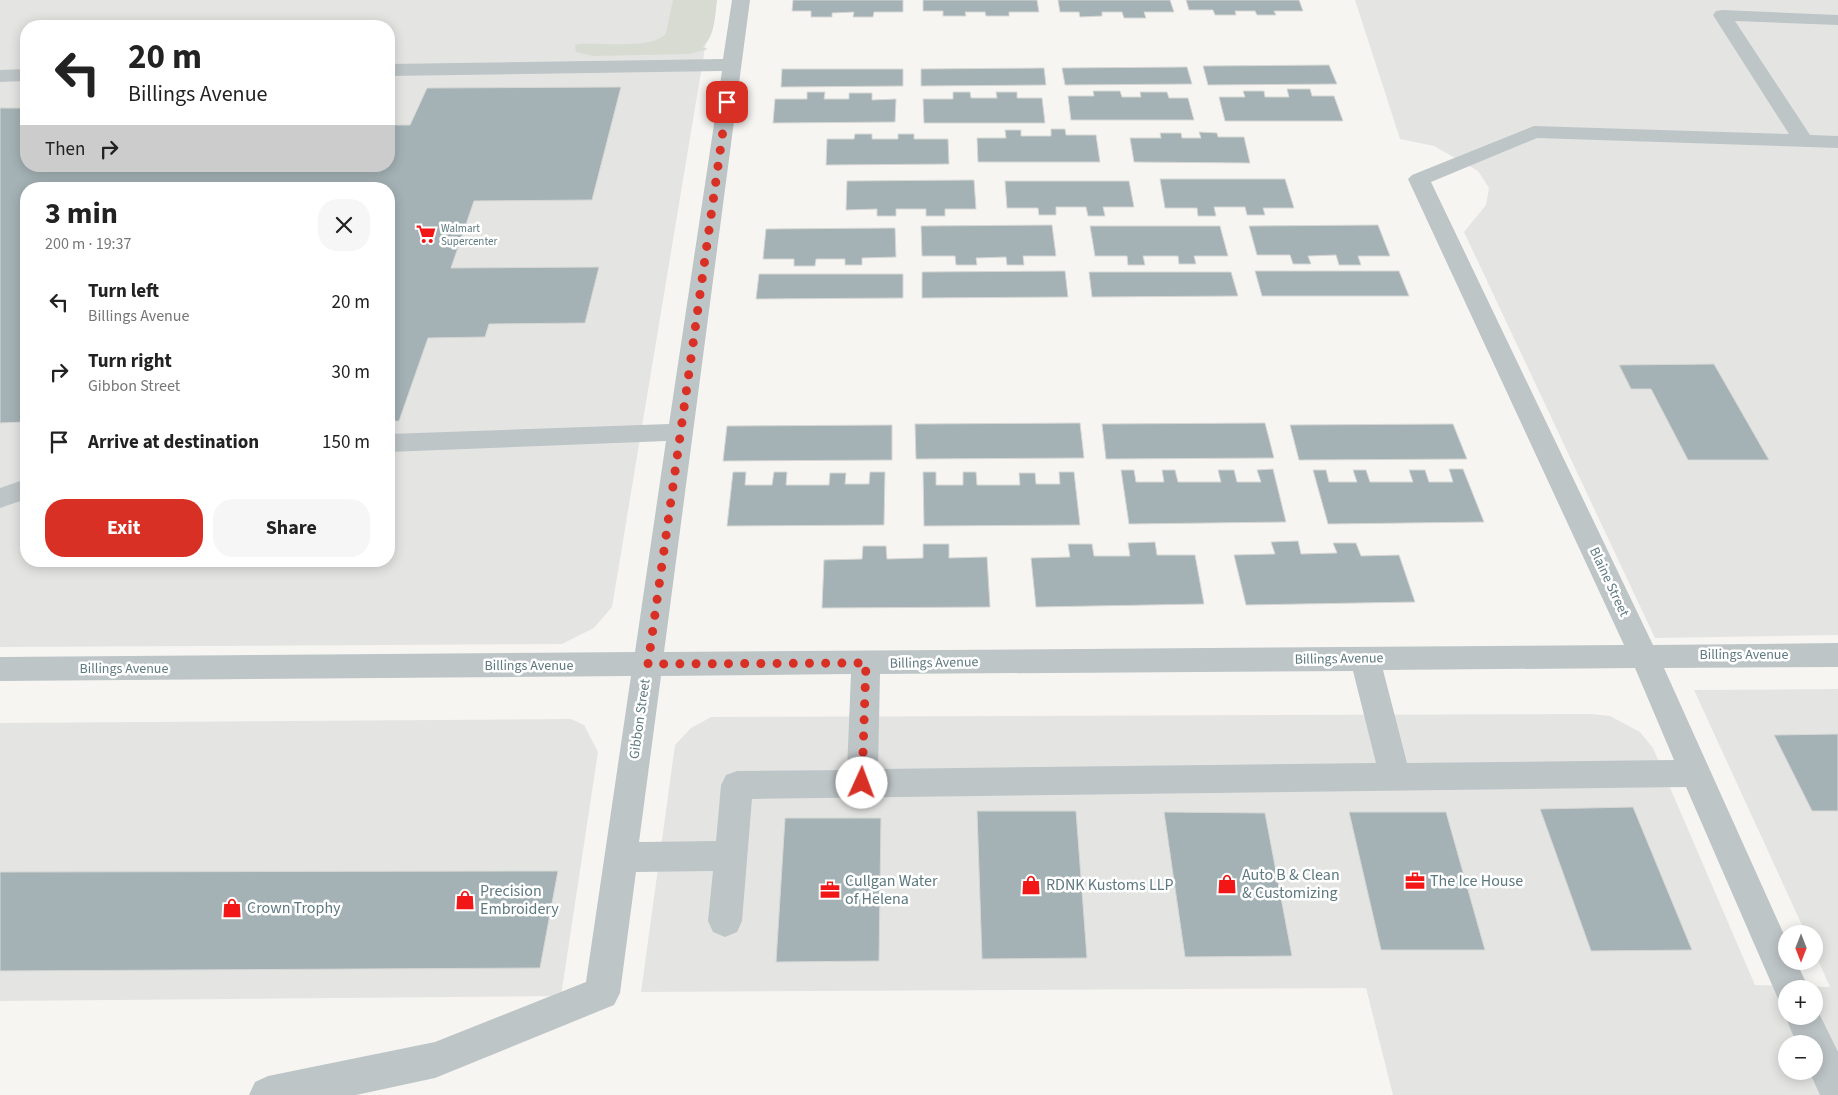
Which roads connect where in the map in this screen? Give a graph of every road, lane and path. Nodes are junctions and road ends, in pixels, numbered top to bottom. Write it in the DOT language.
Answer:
graph roads {
  1 [pos="742,0"];
  2 [pos="1838,20"];
  3 [pos="732,65"];
  4 [pos="395,70"];
  5 [pos="0,76"];
  6 [pos="20,76"];
  7 [pos="1802,140"];
  8 [pos="1838,142"];
  9 [pos="681,432"];
  10 [pos="395,443"];
  11 [pos="20,491"];
  12 [pos="0,498"];
  13 [pos="1838,655"];
  14 [pos="1644,656"];
  15 [pos="1365,659"];
  16 [pos="866,663"];
  17 [pos="648,664"];
  18 [pos="0,669"];
  19 [pos="1696,773"];
  20 [pos="1395,777"];
  21 [pos="862,783"];
  22 [pos="731,856"];
  23 [pos="621,857"];
  24 [pos="725,921"];
  25 [pos="1787,980"];
  26 [pos="1808,1025"];
  27 [pos="1838,1094"];
  28 [pos="268,1095"];
  1 -- 3 [label="street, Gibbon Street"];
  2 -- 7 [label="street"];
  3 -- 4 [label="street"];
  3 -- 9 [label="street, Gibbon Street"];
  5 -- 6 [label="street"];
  7 -- 8 [label="street"];
  7 -- 14 [label="street, Blaine Street"];
  9 -- 10 [label="street"];
  9 -- 17 [label="street, Gibbon Street"];
  11 -- 12 [label="street"];
  13 -- 14 [label="street, Billings Avenue"];
  14 -- 15 [label="street, Billings Avenue"];
  14 -- 19 [label="street, Blaine Street"];
  15 -- 16 [label="street, Billings Avenue"];
  15 -- 20 [label="street"];
  16 -- 17 [label="street, Billings Avenue"];
  16 -- 21 [label="street"];
  17 -- 18 [label="street, Billings Avenue"];
  17 -- 23 [label="street, Gibbon Street"];
  19 -- 20 [label="street"];
  19 -- 25 [label="street, Blaine Street"];
  20 -- 21 [label="street"];
  21 -- 22 [label="street"];
  22 -- 23 [label="street"];
  22 -- 24 [label="street"];
  23 -- 28 [label="street, Gibbon Street"];
  26 -- 27 [label="street"];
}
